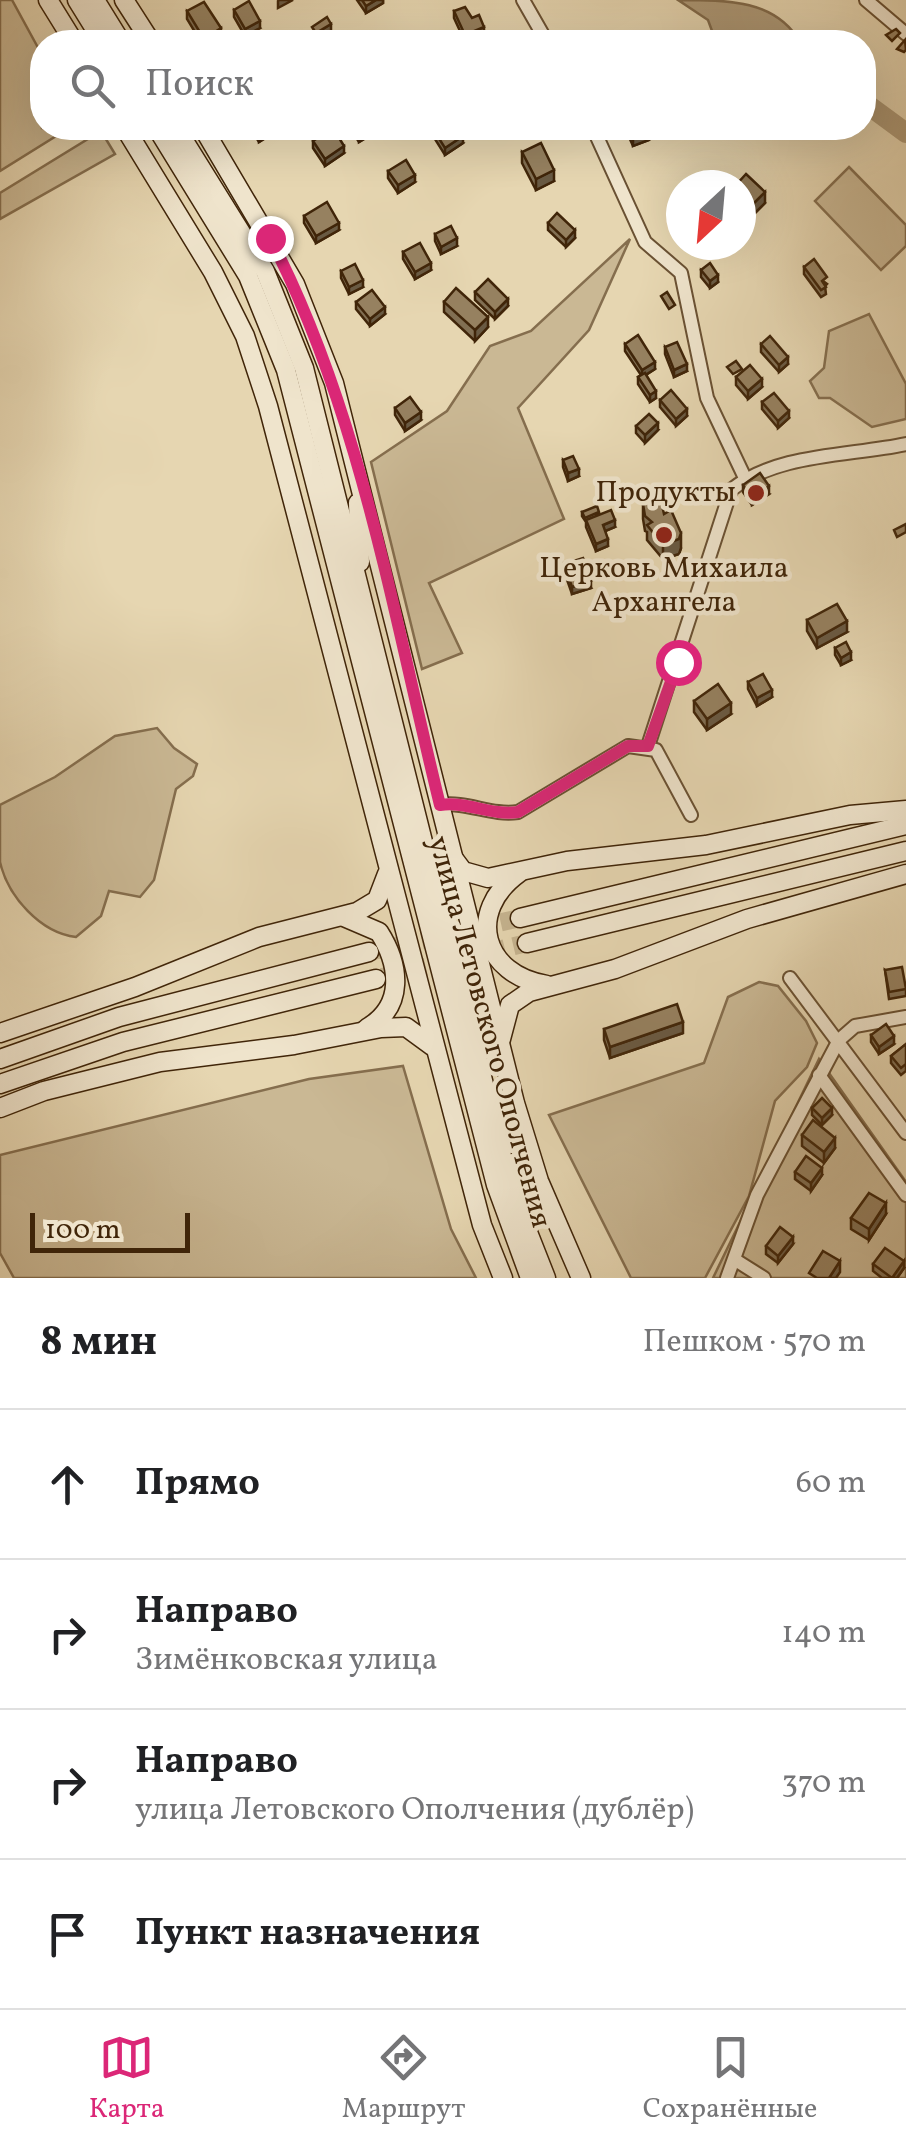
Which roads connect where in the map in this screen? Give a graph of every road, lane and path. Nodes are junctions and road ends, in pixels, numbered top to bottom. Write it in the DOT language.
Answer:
graph roads {
  1 [pos="48,0"];
  2 [pos="77,0"];
  3 [pos="95,0"];
  4 [pos="124,0"];
  5 [pos="523,0"];
  6 [pos="866,0"];
  7 [pos="67,30"];
  8 [pos="96,30"];
  9 [pos="114,30"];
  10 [pos="143,30"];
  11 [pos="540,30"];
  12 [pos="906,34"];
  13 [pos="133,140"];
  14 [pos="165,140"];
  15 [pos="184,140"];
  16 [pos="210,140"];
  17 [pos="598,140"];
  18 [pos="906,444"];
  19 [pos="357,468"];
  20 [pos="746,478"];
  21 [pos="360,597"];
  22 [pos="377,690"];
  23 [pos="415,705"];
  24 [pos="352,720"];
  25 [pos="648,746"];
  26 [pos="440,805"];
  27 [pos="906,810"];
  28 [pos="692,815"];
  29 [pos="906,825"];
  30 [pos="906,851"];
  31 [pos="454,859"];
  32 [pos="388,868"];
  33 [pos="519,872"];
  34 [pos="906,874"];
  35 [pos="338,916"];
  36 [pos="520,918"];
  37 [pos="526,943"];
  38 [pos="369,952"];
  39 [pos="790,978"];
  40 [pos="376,979"];
  41 [pos="552,986"];
  42 [pos="906,1017"];
  43 [pos="358,1033"];
  44 [pos="0,1034"];
  45 [pos="839,1040"];
  46 [pos="501,1049"];
  47 [pos="438,1058"];
  48 [pos="0,1059"];
  49 [pos="819,1075"];
  50 [pos="0,1084"];
  51 [pos="0,1108"];
  52 [pos="906,1133"];
  53 [pos="906,1195"];
  54 [pos="737,1261"];
  55 [pos="577,1275"];
  56 [pos="504,1278"];
  57 [pos="530,1278"];
  58 [pos="546,1278"];
  59 [pos="728,1278"];
  60 [pos="764,1278"];
  1 -- 7 [label="street"];
  2 -- 8 [label="street"];
  3 -- 9 [label="street"];
  4 -- 10 [label="street"];
  5 -- 11 [label="street"];
  6 -- 12 [label="street"];
  13 -- 24 [label="street"];
  14 -- 22 [label="street, улица Летовского Ополчения"];
  15 -- 21 [label="street, улица Летовского Ополчения"];
  16 -- 19 [label="street"];
  17 -- 20 [label="street"];
  18 -- 20 [label="street"];
  19 -- 21 [label="street"];
  19 -- 23 [label="street"];
  20 -- 25 [label="street"];
  21 -- 22 [label="street, улица Летовского Ополчения"];
  22 -- 23 [label="street"];
  22 -- 24 [label="street"];
  22 -- 57 [label="street, улица Летовского Ополчения"];
  22 -- 58 [label="street, улица Летовского Ополчения"];
  23 -- 26 [label="street"];
  24 -- 32 [label="street"];
  25 -- 26 [label="street"];
  25 -- 28 [label="street"];
  26 -- 31 [label="street"];
  27 -- 33 [label="street"];
  29 -- 36 [label="street"];
  30 -- 37 [label="street"];
  31 -- 33 [label="street"];
  31 -- 46 [label="street"];
  32 -- 35 [label="street"];
  32 -- 47 [label="street"];
  33 -- 41 [label="street"];
  34 -- 41 [label="street"];
  35 -- 43 [label="street"];
  35 -- 44 [label="street"];
  38 -- 48 [label="street"];
  39 -- 45 [label="street"];
  40 -- 50 [label="street"];
  41 -- 46 [label="street"];
  42 -- 45 [label="street"];
  43 -- 47 [label="street"];
  43 -- 51 [label="street"];
  45 -- 49 [label="street"];
  45 -- 52 [label="street"];
  46 -- 55 [label="street"];
  47 -- 56 [label="street"];
  49 -- 53 [label="street"];
  49 -- 54 [label="street"];
  54 -- 59 [label="street"];
  54 -- 60 [label="street"];
}
